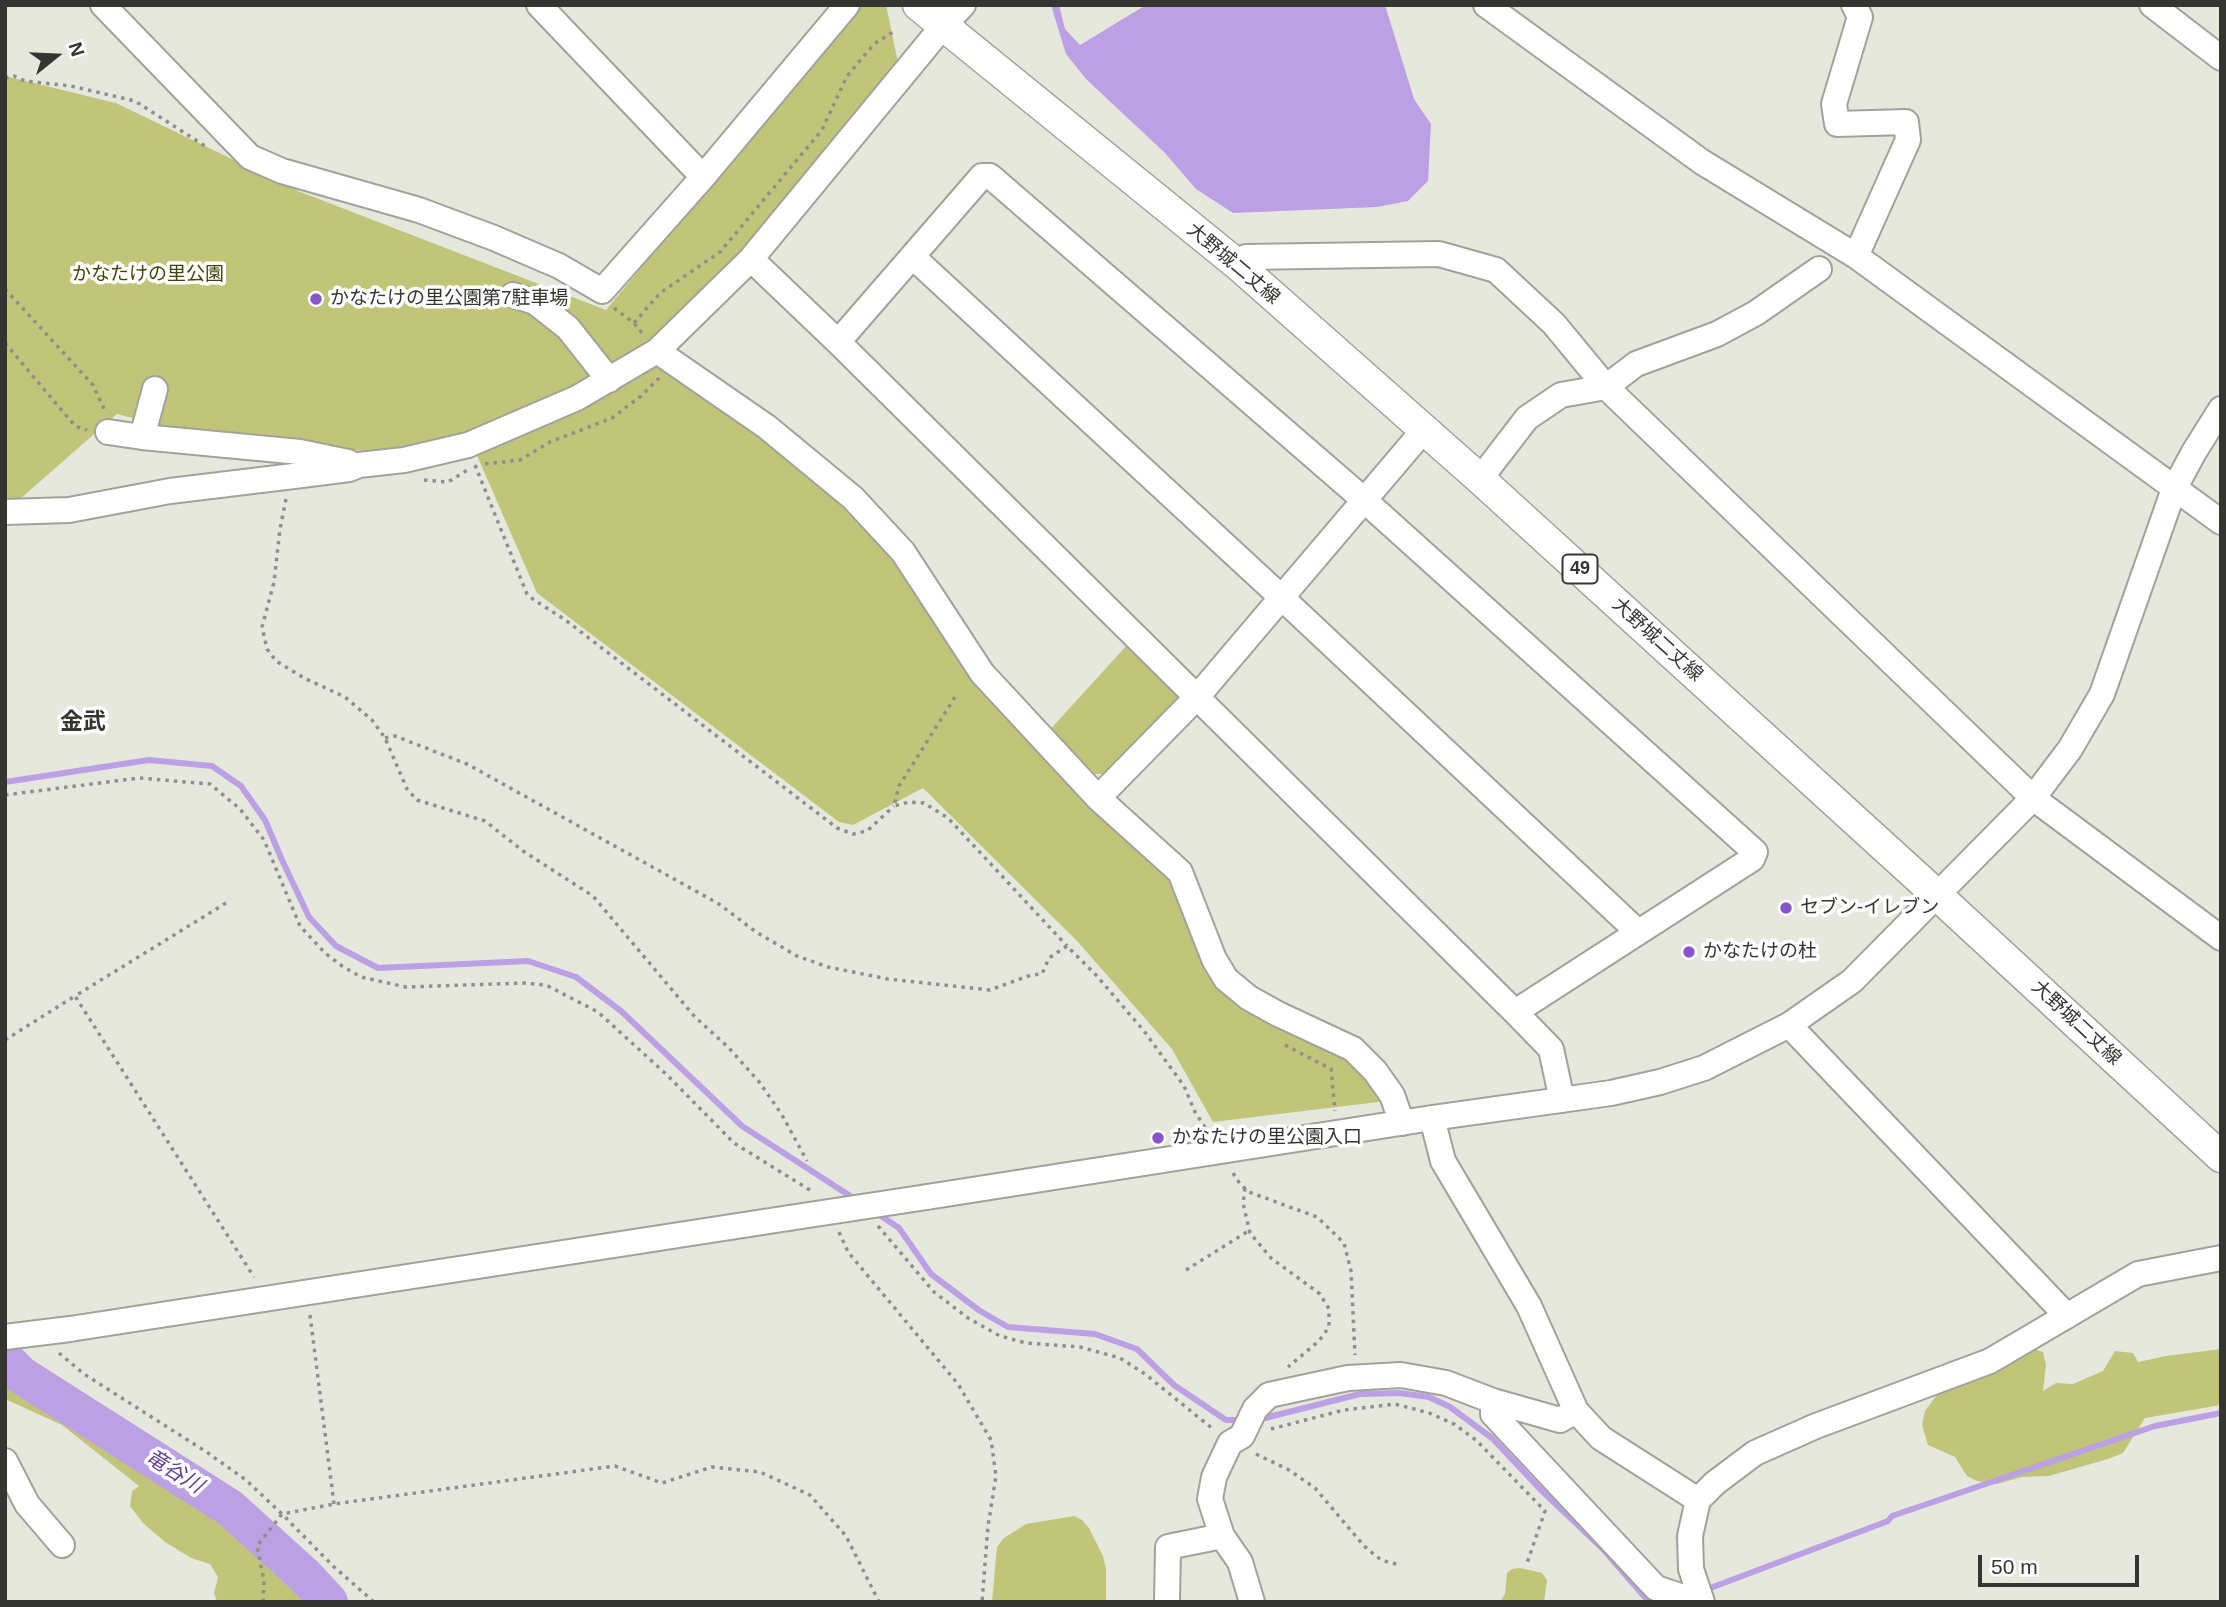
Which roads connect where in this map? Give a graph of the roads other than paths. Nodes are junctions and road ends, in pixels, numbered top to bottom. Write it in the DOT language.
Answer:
graph roads {
  1 [pos="103,5"];
  2 [pos="539,5"];
  3 [pos="847,5"];
  4 [pos="919,5"];
  5 [pos="963,5"];
  6 [pos="1486,5"];
  7 [pos="1854,5"];
  8 [pos="2152,5"];
  9 [pos="943,26"];
  10 [pos="2221,58"];
  11 [pos="703,177"];
  12 [pos="1856,256"];
  13 [pos="913,257"];
  14 [pos="751,259"];
  15 [pos="1238,265"];
  16 [pos="1819,270"];
  17 [pos="513,295"];
  18 [pos="838,342"];
  19 [pos="657,351"];
  20 [pos="609,380"];
  21 [pos="1606,387"];
  22 [pos="155,389"];
  23 [pos="2221,409"];
  24 [pos="1423,431"];
  25 [pos="108,432"];
  26 [pos="142,438"];
  27 [pos="359,465"];
  28 [pos="1480,479"];
  29 [pos="2174,489"];
  30 [pos="1363,499"];
  31 [pos="5,512"];
  32 [pos="2221,522"];
  33 [pos="1281,597"];
  34 [pos="1197,697"];
  35 [pos="1098,798"];
  36 [pos="2033,798"];
  37 [pos="1937,894"];
  38 [pos="1638,932"];
  39 [pos="2221,938"];
  40 [pos="1515,1012"];
  41 [pos="1789,1025"];
  42 [pos="1562,1100"];
  43 [pos="1432,1118"];
  44 [pos="1402,1123"];
  45 [pos="2221,1157"];
  46 [pos="2221,1258"];
  47 [pos="2067,1316"];
  48 [pos="5,1337"];
  49 [pos="1493,1401"];
  50 [pos="1576,1410"];
  51 [pos="5,1461"];
  52 [pos="1698,1500"];
  53 [pos="1222,1536"];
  54 [pos="62,1545"];
  55 [pos="1700,1596"];
  56 [pos="1167,1602"];
  57 [pos="1252,1602"];
  1 -- 11 [label="street"];
  2 -- 11 [label="street"];
  3 -- 11 [label="street"];
  4 -- 9 [label="main road, 大野城二丈線 / 49"];
  5 -- 9 [label="street"];
  6 -- 12 [label="street"];
  7 -- 12 [label="street"];
  8 -- 10 [label="street"];
  9 -- 14 [label="street"];
  9 -- 15 [label="main road, 大野城二丈線 / 49"];
  12 -- 29 [label="street"];
  13 -- 18 [label="street"];
  13 -- 30 [label="street"];
  13 -- 33 [label="street"];
  14 -- 18 [label="street"];
  14 -- 19 [label="street"];
  15 -- 21 [label="street"];
  15 -- 24 [label="main road, 大野城二丈線 / 49"];
  16 -- 21 [label="street"];
  17 -- 20 [label="street"];
  18 -- 34 [label="street"];
  19 -- 20 [label="street"];
  19 -- 35 [label="street"];
  20 -- 27 [label="street"];
  21 -- 28 [label="street"];
  21 -- 36 [label="street"];
  22 -- 26 [label="street"];
  23 -- 29 [label="street"];
  24 -- 28 [label="main road, 大野城二丈線 / 49"];
  24 -- 30 [label="street"];
  25 -- 26 [label="street"];
  26 -- 27 [label="street"];
  27 -- 31 [label="street"];
  28 -- 37 [label="main road, 大野城二丈線 / 49"];
  29 -- 32 [label="street"];
  29 -- 36 [label="street"];
  30 -- 33 [label="street"];
  30 -- 38 [label="street"];
  33 -- 34 [label="street"];
  33 -- 38 [label="street"];
  34 -- 35 [label="street"];
  34 -- 40 [label="street"];
  35 -- 44 [label="street"];
  36 -- 37 [label="street"];
  36 -- 39 [label="street"];
  37 -- 41 [label="street"];
  37 -- 45 [label="main road, 大野城二丈線 / 49"];
  38 -- 40 [label="street"];
  40 -- 42 [label="street"];
  41 -- 42 [label="street"];
  41 -- 47 [label="street"];
  42 -- 43 [label="street"];
  43 -- 44 [label="street"];
  43 -- 50 [label="street"];
  44 -- 48 [label="street, bridge"];
  46 -- 47 [label="street"];
  47 -- 52 [label="street"];
  49 -- 50 [label="street"];
  49 -- 53 [label="street"];
  49 -- 55 [label="street"];
  50 -- 52 [label="street"];
  51 -- 54 [label="street"];
  52 -- 55 [label="street"];
  53 -- 56 [label="street"];
  53 -- 57 [label="street"];
}
